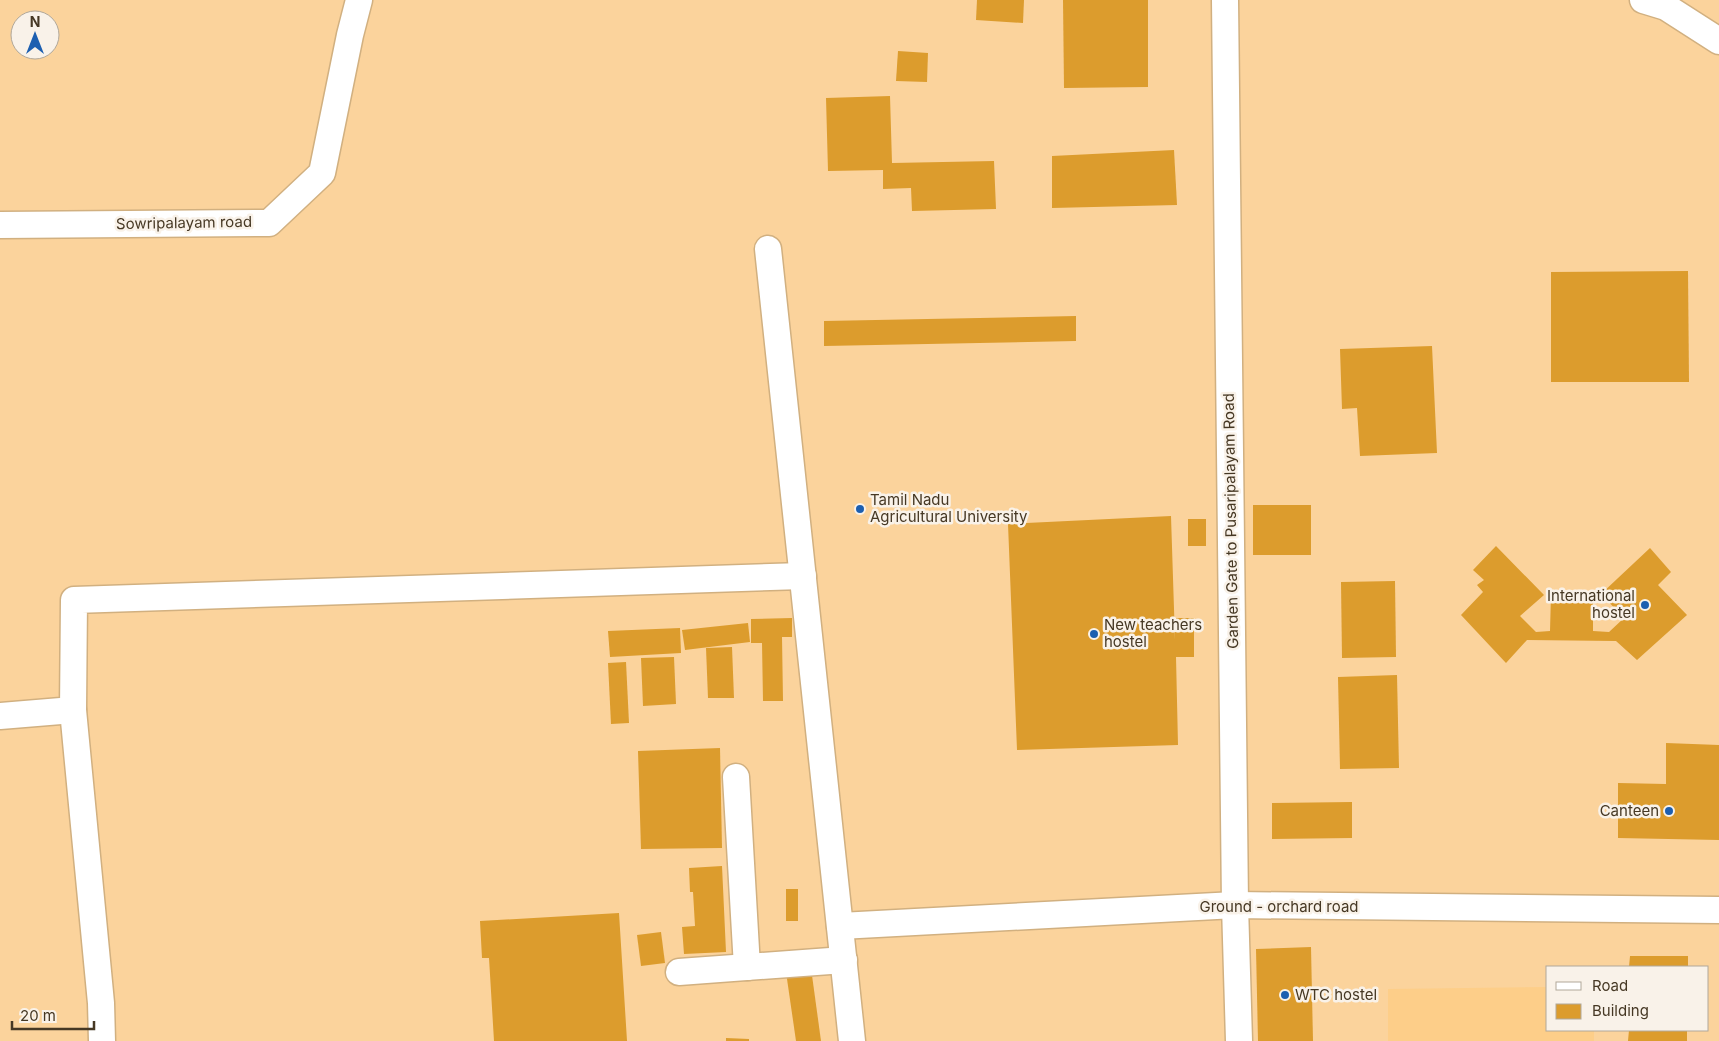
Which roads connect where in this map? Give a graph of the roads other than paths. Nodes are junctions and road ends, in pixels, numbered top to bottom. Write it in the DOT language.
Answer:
graph roads {
  1 [pos="359,0"];
  2 [pos="1226,0"];
  3 [pos="1643,0"];
  4 [pos="1719,41"];
  5 [pos="0,226"];
  6 [pos="768,249"];
  7 [pos="803,576"];
  8 [pos="73,710"];
  9 [pos="0,716"];
  10 [pos="736,777"];
  11 [pos="1235,905"];
  12 [pos="1719,910"];
  13 [pos="840,926"];
  14 [pos="844,960"];
  15 [pos="747,967"];
  16 [pos="679,972"];
  17 [pos="102,1041"];
  18 [pos="852,1041"];
  19 [pos="1239,1041"];
  1 -- 5 [label="street, Sowripalayam road"];
  2 -- 11 [label="street, Garden Gate to Pusaripalayam Road"];
  3 -- 4 [label="street"];
  6 -- 7 [label="street"];
  7 -- 8 [label="street"];
  7 -- 13 [label="street"];
  8 -- 9 [label="street"];
  8 -- 17 [label="street"];
  10 -- 15 [label="street"];
  11 -- 12 [label="street, Ground - orchard road"];
  11 -- 13 [label="street, Ground - orchard road"];
  11 -- 19 [label="street, Garden Gate to Pusaripalayam Road"];
  13 -- 14 [label="street"];
  14 -- 15 [label="street"];
  14 -- 18 [label="street"];
  15 -- 16 [label="street"];
}
